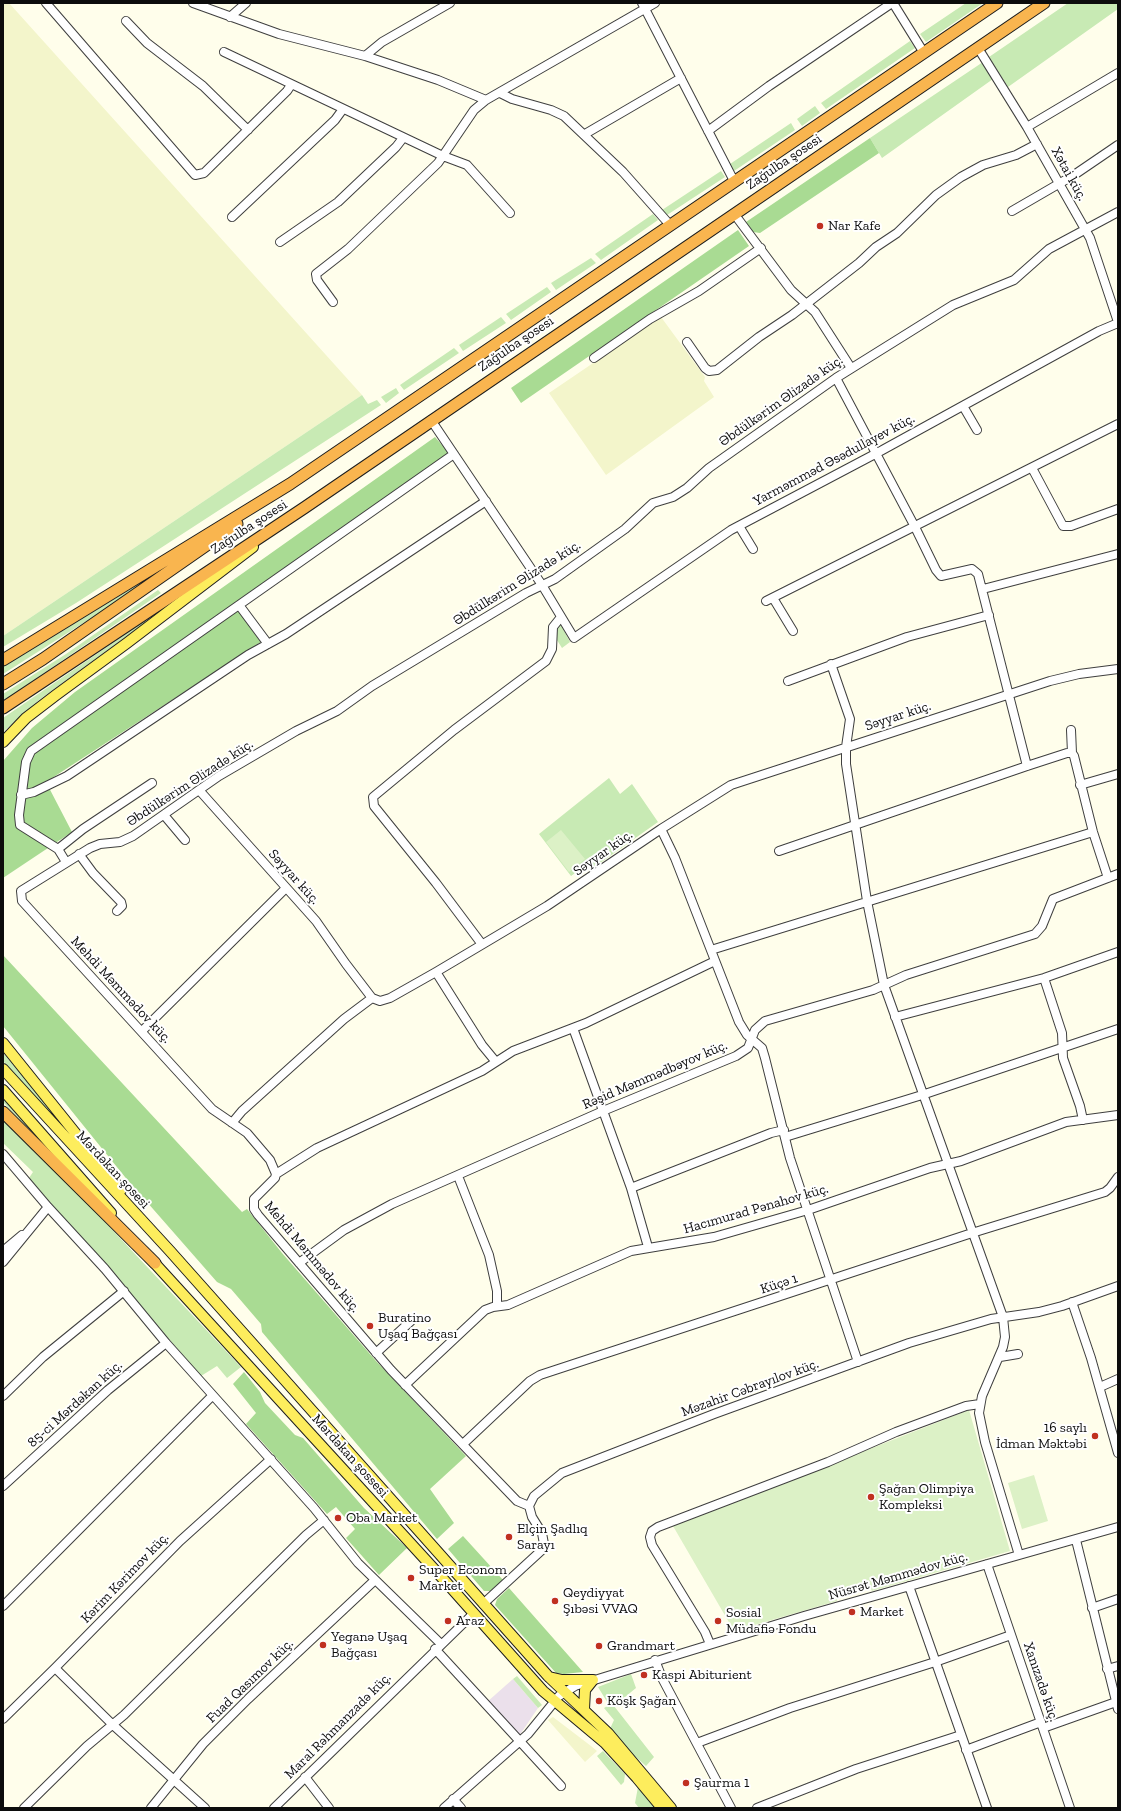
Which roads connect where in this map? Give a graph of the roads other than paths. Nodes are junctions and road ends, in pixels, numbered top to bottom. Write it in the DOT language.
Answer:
graph roads {
  1 [pos="46,3"];
  2 [pos="193,3"];
  3 [pos="246,3"];
  4 [pos="450,3"];
  5 [pos="655,3"];
  6 [pos="892,3"];
  7 [pos="997,3"];
  8 [pos="1044,3"];
  9 [pos="643,6"];
  10 [pos="230,17"];
  11 [pos="126,20"];
  12 [pos="978,48"];
  13 [pos="224,52"];
  14 [pos="924,53"];
  15 [pos="365,56"];
  16 [pos="1118,73"];
  17 [pos="681,78"];
  18 [pos="291,85"];
  19 [pos="500,93"];
  20 [pos="486,100"];
  21 [pos="344,109"];
  22 [pos="1027,127"];
  23 [pos="248,130"];
  24 [pos="708,131"];
  25 [pos="585,134"];
  26 [pos="403,138"];
  27 [pos="1037,144"];
  28 [pos="1118,145"];
  29 [pos="443,156"];
  30 [pos="734,181"];
  31 [pos="1060,184"];
  32 [pos="1012,211"];
  33 [pos="1118,212"];
  34 [pos="510,213"];
  35 [pos="735,215"];
  36 [pos="232,217"];
  37 [pos="670,225"];
  38 [pos="1085,229"];
  39 [pos="280,242"];
  40 [pos="761,248"];
  41 [pos="333,302"];
  42 [pos="806,303"];
  43 [pos="1118,323"];
  44 [pos="687,342"];
  45 [pos="594,358"];
  46 [pos="851,368"];
  47 [pos="836,378"];
  48 [pos="963,406"];
  49 [pos="432,420"];
  50 [pos="1118,424"];
  51 [pos="977,430"];
  52 [pos="877,453"];
  53 [pos="454,454"];
  54 [pos="1032,468"];
  55 [pos="290,484"];
  56 [pos="486,501"];
  57 [pos="304,508"];
  58 [pos="1118,508"];
  59 [pos="739,526"];
  60 [pos="915,527"];
  61 [pos="753,549"];
  62 [pos="1118,554"];
  63 [pos="542,585"];
  64 [pos="983,589"];
  65 [pos="239,605"];
  66 [pos="989,615"];
  67 [pos="561,617"];
  68 [pos="793,631"];
  69 [pos="268,644"];
  70 [pos="3,660"];
  71 [pos="831,664"];
  72 [pos="1118,669"];
  73 [pos="788,681"];
  74 [pos="3,684"];
  75 [pos="1007,694"];
  76 [pos="3,708"];
  77 [pos="1071,730"];
  78 [pos="3,742"];
  79 [pos="846,747"];
  80 [pos="1072,753"];
  81 [pos="1027,766"];
  82 [pos="1118,774"];
  83 [pos="152,782"];
  84 [pos="1080,784"];
  85 [pos="199,790"];
  86 [pos="21,795"];
  87 [pos="164,815"];
  88 [pos="855,823"];
  89 [pos="661,829"];
  90 [pos="1093,832"];
  91 [pos="185,840"];
  92 [pos="58,849"];
  93 [pos="779,851"];
  94 [pos="79,854"];
  95 [pos="66,862"];
  96 [pos="1118,874"];
  97 [pos="1108,878"];
  98 [pos="286,888"];
  99 [pos="20,894"];
  100 [pos="867,901"];
  101 [pos="117,911"];
  102 [pos="481,943"];
  103 [pos="711,950"];
  104 [pos="1118,952"];
  105 [pos="716,961"];
  106 [pos="436,972"];
  107 [pos="1044,978"];
  108 [pos="884,985"];
  109 [pos="372,998"];
  110 [pos="895,1017"];
  111 [pos="573,1028"];
  112 [pos="1118,1029"];
  113 [pos="142,1031"];
  114 [pos="751,1039"];
  115 [pos="3,1043"];
  116 [pos="1063,1048"];
  117 [pos="496,1062"];
  118 [pos="3,1069"];
  119 [pos="3,1090"];
  120 [pos="922,1095"];
  121 [pos="603,1111"];
  122 [pos="3,1112"];
  123 [pos="1118,1115"];
  124 [pos="1083,1120"];
  125 [pos="232,1123"];
  126 [pos="785,1134"];
  127 [pos="3,1154"];
  128 [pos="947,1164"];
  129 [pos="276,1174"];
  130 [pos="458,1176"];
  131 [pos="1118,1177"];
  132 [pos="631,1188"];
  133 [pos="48,1207"];
  134 [pos="808,1210"];
  135 [pos="972,1233"];
  136 [pos="26,1235"];
  137 [pos="648,1247"];
  138 [pos="170,1251"];
  139 [pos="3,1252"];
  140 [pos="3,1262"];
  141 [pos="155,1263"];
  142 [pos="299,1263"];
  143 [pos="831,1281"];
  144 [pos="1118,1286"];
  145 [pos="203,1288"];
  146 [pos="124,1291"];
  147 [pos="190,1300"];
  148 [pos="1072,1302"];
  149 [pos="497,1306"];
  150 [pos="1002,1317"];
  151 [pos="411,1321"];
  152 [pos="166,1343"];
  153 [pos="376,1353"];
  154 [pos="1018,1354"];
  155 [pos="1000,1357"];
  156 [pos="858,1362"];
  157 [pos="1118,1379"];
  158 [pos="405,1385"];
  159 [pos="1100,1387"];
  160 [pos="3,1396"];
  161 [pos="212,1396"];
  162 [pos="980,1404"];
  163 [pos="463,1444"];
  164 [pos="1118,1453"];
  165 [pos="271,1459"];
  166 [pos="3,1486"];
  167 [pos="529,1506"];
  168 [pos="324,1520"];
  169 [pos="1118,1527"];
  170 [pos="1076,1540"];
  171 [pos="1019,1555"];
  172 [pos="987,1564"];
  173 [pos="375,1580"];
  174 [pos="909,1586"];
  175 [pos="1118,1599"];
  176 [pos="483,1604"];
  177 [pos="3,1606"];
  178 [pos="1092,1608"];
  179 [pos="474,1613"];
  180 [pos="1011,1634"];
  181 [pos="710,1644"];
  182 [pos="438,1646"];
  183 [pos="655,1660"];
  184 [pos="935,1662"];
  185 [pos="1118,1666"];
  186 [pos="55,1668"];
  187 [pos="1107,1669"];
  188 [pos="548,1676"];
  189 [pos="593,1680"];
  190 [pos="564,1691"];
  191 [pos="554,1702"];
  192 [pos="1117,1706"];
  193 [pos="584,1709"];
  194 [pos="3,1719"];
  195 [pos="112,1725"];
  196 [pos="1042,1725"];
  197 [pos="961,1735"];
  198 [pos="519,1742"];
  199 [pos="697,1743"];
  200 [pos="966,1750"];
  201 [pos="305,1777"];
  202 [pos="174,1780"];
  203 [pos="560,1786"];
  204 [pos="454,1800"];
  205 [pos="24,1808"];
  206 [pos="151,1808"];
  207 [pos="205,1808"];
  208 [pos="274,1808"];
  209 [pos="329,1808"];
  210 [pos="444,1808"];
  211 [pos="461,1808"];
  212 [pos="662,1808"];
  213 [pos="671,1808"];
  214 [pos="731,1808"];
  215 [pos="757,1808"];
  216 [pos="987,1808"];
  217 [pos="1070,1808"];
  1 -- 23 [label="street"];
  2 -- 10 [label="street"];
  3 -- 10 [label="street"];
  4 -- 15 [label="street"];
  5 -- 9 [label="street"];
  6 -- 14 [label="street"];
  6 -- 24 [label="street"];
  7 -- 14 [label="highway, Zağulba şosesi"];
  8 -- 12 [label="highway, Zağulba şosesi"];
  9 -- 17 [label="street"];
  9 -- 19 [label="street"];
  10 -- 15 [label="street"];
  11 -- 23 [label="street"];
  12 -- 22 [label="street, Xətai küç."];
  12 -- 35 [label="highway, Zağulba şosesi"];
  13 -- 18 [label="street"];
  14 -- 30 [label="highway, Zağulba şosesi"];
  15 -- 20 [label="street"];
  16 -- 22 [label="street"];
  17 -- 24 [label="street"];
  17 -- 25 [label="street"];
  18 -- 21 [label="street"];
  18 -- 23 [label="street"];
  19 -- 20 [label="street"];
  19 -- 25 [label="street"];
  20 -- 29 [label="street"];
  21 -- 26 [label="street"];
  21 -- 36 [label="street"];
  22 -- 27 [label="street, Xətai küç."];
  24 -- 30 [label="street"];
  25 -- 37 [label="street"];
  26 -- 29 [label="street"];
  26 -- 39 [label="street"];
  27 -- 31 [label="street, Xətai küç."];
  27 -- 42 [label="street"];
  28 -- 31 [label="street"];
  29 -- 34 [label="street"];
  29 -- 41 [label="street"];
  30 -- 37 [label="highway, Zağulba şosesi"];
  31 -- 32 [label="street"];
  31 -- 38 [label="street, Xətai küç."];
  33 -- 38 [label="street, Əbdülkərim Əlizadə küç."];
  35 -- 40 [label="street"];
  35 -- 49 [label="highway, Zağulba şosesi"];
  37 -- 55 [label="highway, Zağulba şosesi"];
  38 -- 43 [label="street, Xətai küç."];
  38 -- 46 [label="street, Əbdülkərim Əlizadə küç."];
  40 -- 42 [label="street"];
  40 -- 45 [label="street"];
  42 -- 44 [label="street"];
  42 -- 46 [label="street"];
  43 -- 48 [label="street, Yarməmməd Əsədullayev küç."];
  46 -- 47 [label="street, Əbdülkərim Əlizadə küç."];
  47 -- 52 [label="street"];
  47 -- 63 [label="street, Əbdülkərim Əlizadə küç."];
  48 -- 51 [label="street"];
  48 -- 52 [label="street, Yarməmməd Əsədullayev küç."];
  49 -- 53 [label="street"];
  49 -- 57 [label="highway, Zağulba şosesi"];
  50 -- 54 [label="street"];
  52 -- 59 [label="street, Yarməmməd Əsədullayev küç."];
  52 -- 60 [label="street"];
  53 -- 56 [label="street"];
  53 -- 65 [label="street"];
  54 -- 58 [label="street"];
  54 -- 60 [label="street"];
  55 -- 70 [label="highway"];
  55 -- 74 [label="highway"];
  56 -- 63 [label="street"];
  56 -- 69 [label="street"];
  57 -- 76 [label="highway, Zağulba şosesi"];
  57 -- 78 [label="main road"];
  59 -- 61 [label="street"];
  59 -- 67 [label="street, Yarməmməd Əsədullayev küç."];
  60 -- 64 [label="street"];
  60 -- 68 [label="street"];
  62 -- 64 [label="street"];
  63 -- 67 [label="street"];
  63 -- 85 [label="street, Əbdülkərim Əlizadə küç."];
  64 -- 66 [label="street"];
  65 -- 69 [label="street"];
  65 -- 86 [label="street"];
  66 -- 71 [label="street"];
  66 -- 75 [label="street"];
  67 -- 102 [label="street"];
  69 -- 86 [label="street"];
  71 -- 73 [label="street"];
  71 -- 79 [label="street"];
  72 -- 75 [label="street, Səyyar küç."];
  75 -- 79 [label="street, Səyyar küç."];
  75 -- 81 [label="street"];
  77 -- 80 [label="street"];
  79 -- 88 [label="street"];
  79 -- 89 [label="street, Səyyar küç."];
  80 -- 81 [label="street"];
  80 -- 84 [label="street"];
  81 -- 88 [label="street"];
  82 -- 84 [label="street"];
  83 -- 92 [label="street"];
  84 -- 90 [label="street"];
  85 -- 87 [label="street, Əbdülkərim Əlizadə küç."];
  85 -- 98 [label="street, Səyyar küç."];
  86 -- 92 [label="street"];
  87 -- 91 [label="street"];
  87 -- 94 [label="street, Əbdülkərim Əlizadə küç."];
  88 -- 93 [label="street"];
  88 -- 100 [label="street"];
  89 -- 102 [label="street, Səyyar küç."];
  89 -- 103 [label="street"];
  90 -- 97 [label="street"];
  90 -- 100 [label="street"];
  92 -- 95 [label="street"];
  94 -- 95 [label="street, Əbdülkərim Əlizadə küç."];
  94 -- 101 [label="street"];
  95 -- 99 [label="street, Əbdülkərim Əlizadə küç."];
  96 -- 97 [label="street, Rəşid Məmmədbəyov küç."];
  97 -- 108 [label="street, Rəşid Məmmədbəyov küç."];
  98 -- 109 [label="street, Səyyar küç."];
  98 -- 113 [label="street"];
  99 -- 113 [label="street, Mehdi Məmmədov küç."];
  100 -- 103 [label="street"];
  100 -- 108 [label="street"];
  102 -- 106 [label="street, Səyyar küç."];
  103 -- 105 [label="street"];
  104 -- 107 [label="street"];
  105 -- 111 [label="street"];
  105 -- 114 [label="street"];
  106 -- 109 [label="street, Səyyar küç."];
  106 -- 117 [label="street"];
  107 -- 110 [label="street"];
  107 -- 116 [label="street"];
  108 -- 110 [label="street"];
  108 -- 114 [label="street, Rəşid Məmmədbəyov küç."];
  109 -- 125 [label="street"];
  110 -- 120 [label="street"];
  111 -- 117 [label="street"];
  111 -- 121 [label="street"];
  112 -- 116 [label="street"];
  113 -- 125 [label="street, Mehdi Məmmədov küç."];
  114 -- 121 [label="street, Rəşid Məmmədbəyov küç."];
  114 -- 126 [label="street"];
  115 -- 138 [label="main road"];
  116 -- 120 [label="street"];
  116 -- 124 [label="street"];
  117 -- 129 [label="street"];
  118 -- 138 [label="main road, Mərdəkan şosesi"];
  119 -- 141 [label="main road, Mərdəkan şosesi"];
  120 -- 126 [label="street"];
  120 -- 128 [label="street"];
  121 -- 130 [label="street, Rəşid Məmmədbəyov küç."];
  121 -- 132 [label="street"];
  122 -- 141 [label="highway"];
  123 -- 124 [label="street, Hacımurad Pənahov küç."];
  124 -- 128 [label="street, Hacımurad Pənahov küç."];
  125 -- 129 [label="street, Mehdi Məmmədov küç."];
  126 -- 132 [label="street"];
  126 -- 134 [label="street"];
  127 -- 133 [label="street"];
  128 -- 134 [label="street, Hacımurad Pənahov küç."];
  128 -- 135 [label="street"];
  129 -- 142 [label="street, Mehdi Məmmədov küç."];
  130 -- 142 [label="street, Rəşid Məmmədbəyov küç."];
  130 -- 149 [label="street"];
  131 -- 135 [label="street, Küçə 1"];
  132 -- 137 [label="street"];
  133 -- 136 [label="street"];
  133 -- 146 [label="street"];
  134 -- 137 [label="street, Hacımurad Pənahov küç."];
  134 -- 143 [label="street"];
  135 -- 143 [label="street, Küçə 1"];
  135 -- 150 [label="street"];
  136 -- 139 [label="street"];
  136 -- 140 [label="street"];
  137 -- 149 [label="street, Hacımurad Pənahov küç."];
  138 -- 145 [label="main road, Mərdəkan şosesi"];
  141 -- 147 [label="main road, Mərdəkan şosesi"];
  142 -- 153 [label="street, Mehdi Məmmədov küç."];
  143 -- 156 [label="street"];
  143 -- 163 [label="street, Küçə 1"];
  144 -- 148 [label="street, Məzahir Cəbrayılov küç."];
  145 -- 176 [label="main road, Mərdəkan şossesi"];
  146 -- 152 [label="street"];
  146 -- 160 [label="street"];
  147 -- 179 [label="main road, Mərdəkan şossesi"];
  148 -- 150 [label="street, Məzahir Cəbrayılov küç."];
  148 -- 159 [label="street"];
  149 -- 158 [label="street, Hacımurad Pənahov küç."];
  150 -- 155 [label="street"];
  150 -- 156 [label="street, Məzahir Cəbrayılov küç."];
  151 -- 153 [label="street"];
  152 -- 161 [label="street"];
  152 -- 166 [label="street, 85-ci Mərdəkan küç."];
  153 -- 158 [label="street, Mehdi Məmmədov küç."];
  154 -- 155 [label="street"];
  155 -- 162 [label="street"];
  156 -- 167 [label="street, Məzahir Cəbrayılov küç."];
  157 -- 159 [label="street"];
  158 -- 163 [label="street, Mehdi Məmmədov küç."];
  159 -- 164 [label="street"];
  161 -- 165 [label="street"];
  161 -- 177 [label="street"];
  162 -- 171 [label="street"];
  162 -- 181 [label="street"];
  163 -- 167 [label="street, Mehdi Məmmədov küç."];
  165 -- 168 [label="street"];
  165 -- 186 [label="street, Kərim Kərimov küç."];
  167 -- 176 [label="street"];
  168 -- 173 [label="street"];
  168 -- 195 [label="street"];
  169 -- 170 [label="street, Nüsrət Məmmədov küç."];
  170 -- 171 [label="street, Nüsrət Məmmədov küç."];
  170 -- 178 [label="street"];
  171 -- 172 [label="street, Nüsrət Məmmədov küç."];
  172 -- 174 [label="street, Nüsrət Məmmədov küç."];
  172 -- 180 [label="street, Xanızadə küç."];
  173 -- 182 [label="street"];
  173 -- 202 [label="street, Fuad Qasımov küç."];
  174 -- 181 [label="street, Nüsrət Məmmədov küç."];
  174 -- 184 [label="street"];
  175 -- 178 [label="street"];
  176 -- 188 [label="main road, Mərdəkan şossesi"];
  178 -- 187 [label="street"];
  179 -- 182 [label="street, Maral Rəhmanzadə küç."];
  179 -- 191 [label="main road, Mərdəkan şossesi"];
  180 -- 184 [label="street"];
  180 -- 196 [label="street, Xanızadə küç."];
  181 -- 183 [label="street, Nüsrət Məmmədov küç."];
  182 -- 198 [label="street"];
  182 -- 201 [label="street, Maral Rəhmanzadə küç."];
  183 -- 189 [label="street, Nüsrət Məmmədov küç."];
  183 -- 199 [label="street"];
  184 -- 197 [label="street"];
  184 -- 199 [label="street"];
  185 -- 187 [label="street"];
  186 -- 194 [label="street, Kərim Kərimov küç."];
  186 -- 195 [label="street"];
  187 -- 192 [label="street"];
  188 -- 189 [label="main road"];
  188 -- 190 [label="main road, Mərdəkan şossesi"];
  189 -- 190 [label="street, Nüsrət Məmmədov küç."];
  189 -- 193 [label="main road"];
  190 -- 191 [label="street"];
  190 -- 193 [label="main road, Mərdəkan şossesi"];
  191 -- 198 [label="street"];
  191 -- 212 [label="main road, Mərdəkan şossesi"];
  192 -- 196 [label="street"];
  193 -- 213 [label="main road, Mərdəkan şossesi"];
  195 -- 202 [label="street"];
  195 -- 205 [label="street"];
  196 -- 200 [label="street"];
  196 -- 217 [label="street, Xanızadə küç."];
  197 -- 200 [label="street"];
  197 -- 215 [label="street"];
  198 -- 203 [label="street"];
  198 -- 204 [label="street"];
  199 -- 214 [label="street"];
  200 -- 216 [label="street"];
  201 -- 208 [label="street, Maral Rəhmanzadə küç."];
  201 -- 209 [label="street"];
  202 -- 206 [label="street, Fuad Qasımov küç."];
  202 -- 207 [label="street"];
  204 -- 210 [label="street"];
  204 -- 211 [label="street"];
}
